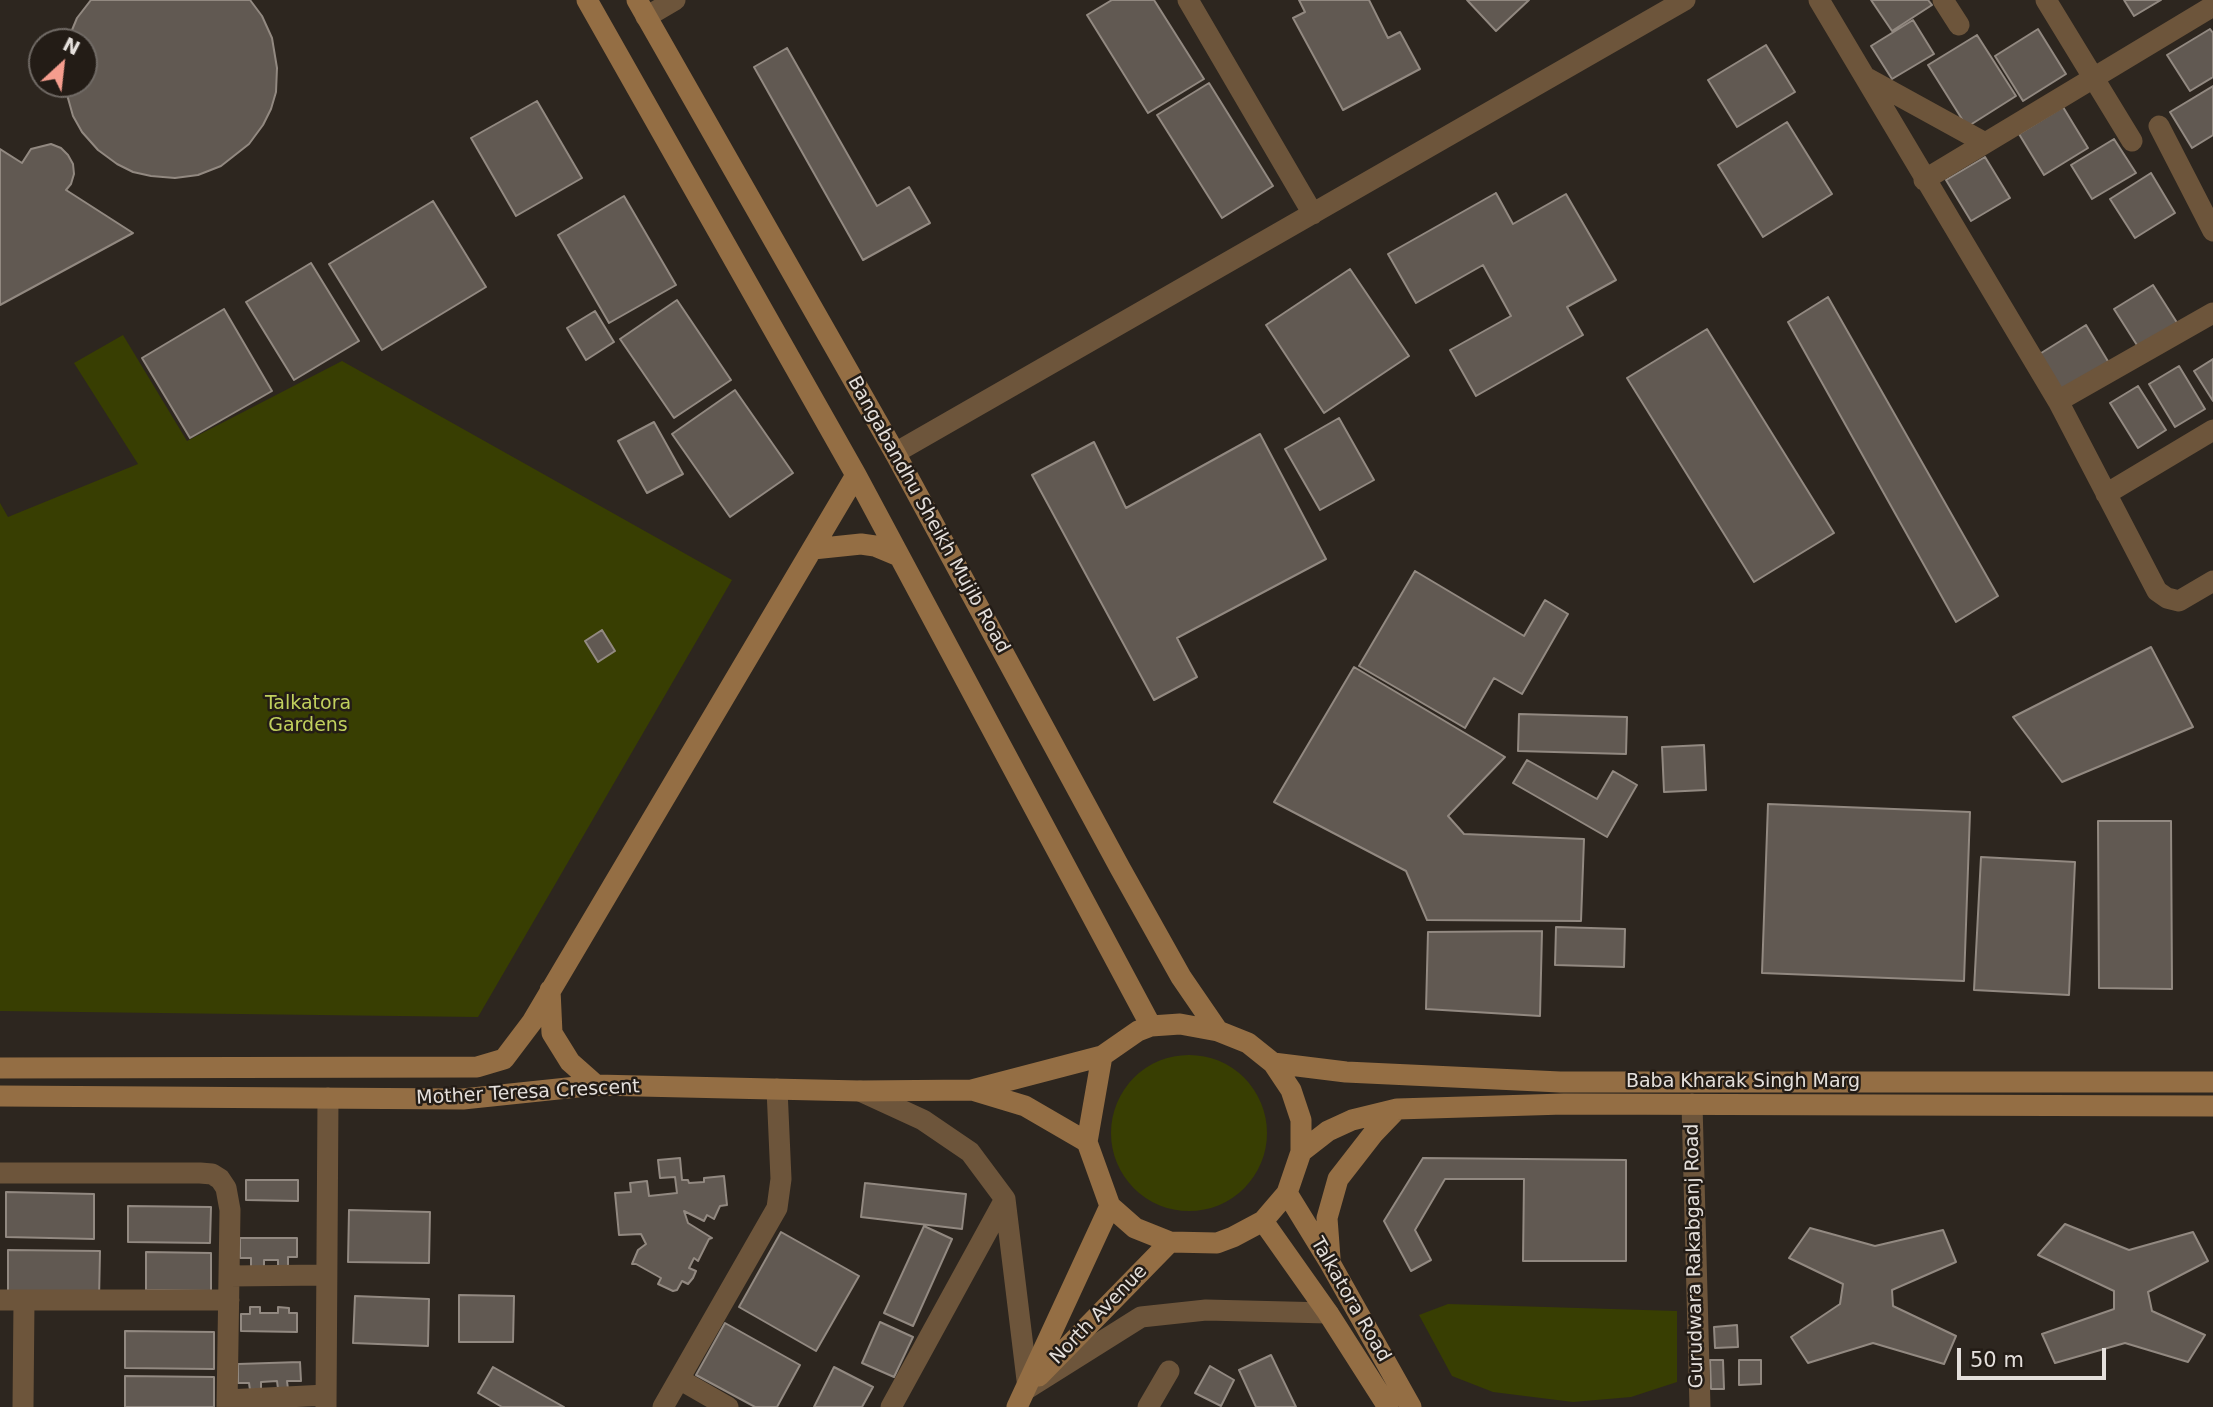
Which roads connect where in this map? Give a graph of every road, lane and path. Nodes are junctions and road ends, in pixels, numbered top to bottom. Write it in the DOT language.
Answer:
graph roads {
  1 [pos="587,0"];
  2 [pos="675,0"];
  3 [pos="1188,0"];
  4 [pos="1685,0"];
  5 [pos="1819,0"];
  6 [pos="1944,0"];
  7 [pos="2046,0"];
  8 [pos="2213,6"];
  9 [pos="641,8"];
  10 [pos="1959,26"];
  11 [pos="1863,76"];
  12 [pos="2094,78"];
  13 [pos="2159,126"];
  14 [pos="2132,141"];
  15 [pos="1985,144"];
  16 [pos="1924,180"];
  17 [pos="1313,214"];
  18 [pos="2213,231"];
  19 [pos="2213,313"];
  20 [pos="2058,401"];
  21 [pos="2213,430"];
  22 [pos="895,453"];
  23 [pos="856,475"];
  24 [pos="2106,494"];
  25 [pos="813,549"];
  26 [pos="900,556"];
  27 [pos="2213,581"];
  28 [pos="550,990"];
  29 [pos="1151,1026"];
  30 [pos="1219,1031"];
  31 [pos="1102,1056"];
  32 [pos="1273,1063"];
  33 [pos="0,1068"];
  34 [pos="2213,1082"];
  35 [pos="596,1085"];
  36 [pos="777,1089"];
  37 [pos="972,1090"];
  38 [pos="860,1091"];
  39 [pos="0,1096"];
  40 [pos="328,1098"];
  41 [pos="1692,1104"];
  42 [pos="2213,1106"];
  43 [pos="1398,1109"];
  44 [pos="1087,1142"];
  45 [pos="1301,1152"];
  46 [pos="0,1173"];
  47 [pos="1287,1193"];
  48 [pos="1005,1199"];
  49 [pos="1110,1206"];
  50 [pos="1263,1221"];
  51 [pos="1170,1242"];
  52 [pos="1330,1263"];
  53 [pos="326,1275"];
  54 [pos="229,1276"];
  55 [pos="0,1300"];
  56 [pos="229,1300"];
  57 [pos="24,1301"];
  58 [pos="1328,1313"];
  59 [pos="1169,1371"];
  60 [pos="679,1379"];
  61 [pos="1028,1388"];
  62 [pos="326,1401"];
  63 [pos="227,1403"];
  64 [pos="1383,1404"];
  65 [pos="23,1407"];
  66 [pos="663,1407"];
  67 [pos="728,1407"];
  68 [pos="891,1407"];
  69 [pos="1017,1407"];
  70 [pos="1148,1407"];
  71 [pos="1411,1407"];
  72 [pos="1700,1407"];
  1 -- 23 [label="main road"];
  2 -- 9 [label="street"];
  3 -- 17 [label="street"];
  4 -- 17 [label="street"];
  5 -- 11 [label="street"];
  6 -- 10 [label="street"];
  7 -- 12 [label="street"];
  8 -- 12 [label="street"];
  9 -- 22 [label="main road, Bangabandhu Sheikh Mujib Road"];
  11 -- 15 [label="street"];
  11 -- 16 [label="street"];
  12 -- 14 [label="street"];
  12 -- 15 [label="street"];
  13 -- 18 [label="street"];
  15 -- 16 [label="street"];
  16 -- 20 [label="street"];
  17 -- 22 [label="street"];
  19 -- 20 [label="street"];
  20 -- 24 [label="street"];
  21 -- 24 [label="street"];
  22 -- 30 [label="main road, Bangabandhu Sheikh Mujib Road"];
  23 -- 25 [label="main road"];
  23 -- 26 [label="main road"];
  24 -- 27 [label="street"];
  25 -- 26 [label="main road"];
  25 -- 28 [label="main road"];
  26 -- 29 [label="main road"];
  28 -- 33 [label="main road, Mother Teresa Crescent"];
  28 -- 35 [label="main road"];
  29 -- 30 [label="main road"];
  29 -- 31 [label="main road"];
  30 -- 32 [label="main road"];
  31 -- 37 [label="main road, Mother Teresa Crescent"];
  31 -- 44 [label="main road"];
  32 -- 34 [label="main road, Baba Kharak Singh Marg"];
  32 -- 45 [label="main road"];
  35 -- 36 [label="main road, Mother Teresa Crescent"];
  35 -- 40 [label="main road, Mother Teresa Crescent"];
  36 -- 38 [label="main road, Mother Teresa Crescent"];
  36 -- 60 [label="street"];
  37 -- 38 [label="main road, Mother Teresa Crescent"];
  37 -- 44 [label="main road, Mother Teresa Crescent"];
  38 -- 48 [label="street"];
  39 -- 40 [label="main road, Mother Teresa Crescent"];
  40 -- 53 [label="street"];
  41 -- 42 [label="main road, Baba Kharak Singh Marg"];
  41 -- 43 [label="main road, Baba Kharak Singh Marg"];
  41 -- 72 [label="street, Gurudwara Rakabganj Road"];
  43 -- 45 [label="main road, Baba Kharak Singh Marg"];
  43 -- 52 [label="main road"];
  44 -- 49 [label="main road"];
  45 -- 47 [label="main road"];
  46 -- 54 [label="street"];
  47 -- 50 [label="main road"];
  47 -- 52 [label="main road, Talkatora Road"];
  48 -- 61 [label="street"];
  48 -- 68 [label="street"];
  49 -- 51 [label="main road"];
  49 -- 61 [label="main road, North Avenue"];
  50 -- 51 [label="main road"];
  50 -- 58 [label="main road, Talkatora Road"];
  51 -- 61 [label="main road, North Avenue"];
  52 -- 71 [label="main road, Talkatora Road"];
  53 -- 54 [label="street"];
  53 -- 62 [label="street"];
  54 -- 56 [label="street"];
  55 -- 57 [label="street"];
  56 -- 57 [label="street"];
  56 -- 63 [label="street"];
  57 -- 65 [label="street"];
  58 -- 61 [label="street"];
  58 -- 64 [label="main road, Talkatora Road"];
  59 -- 70 [label="street"];
  60 -- 66 [label="street"];
  60 -- 67 [label="street"];
  61 -- 69 [label="main road, North Avenue"];
  62 -- 63 [label="street"];
}
